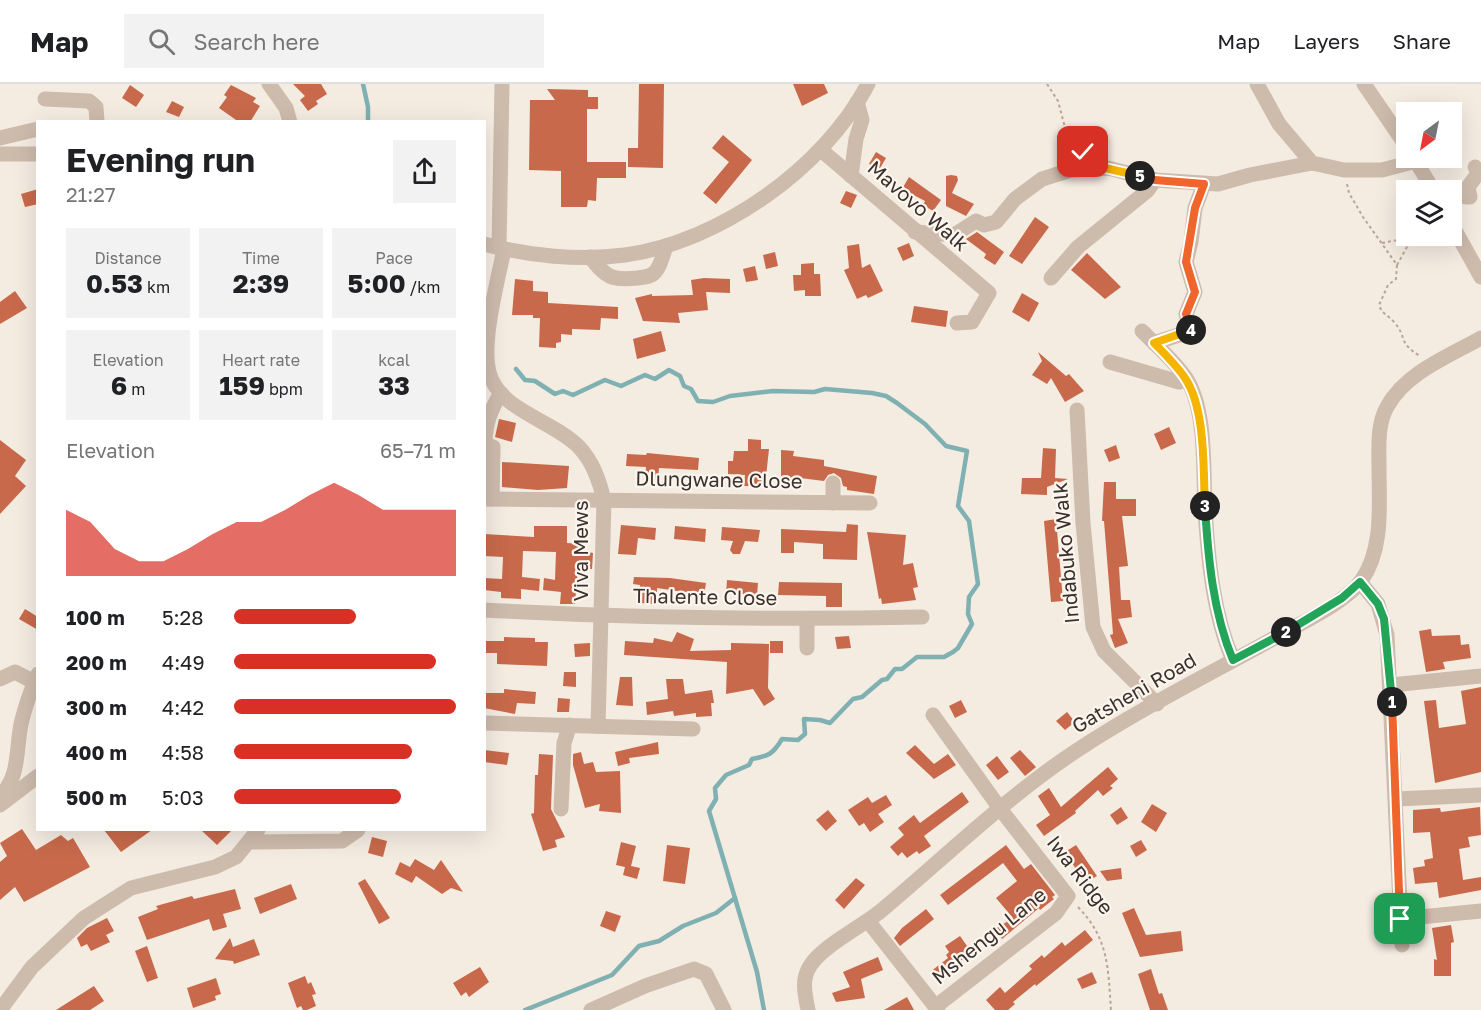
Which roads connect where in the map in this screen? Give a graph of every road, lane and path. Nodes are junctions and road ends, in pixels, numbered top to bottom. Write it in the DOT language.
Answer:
graph roads {
  1 [pos="269,84"];
  2 [pos="502,84"];
  3 [pos="868,84"];
  4 [pos="1047,84"];
  5 [pos="1257,84"];
  6 [pos="1364,84"];
  7 [pos="45,99"];
  8 [pos="857,102"];
  9 [pos="97,120"];
  10 [pos="289,120"];
  11 [pos="36,129"];
  12 [pos="1396,131"];
  13 [pos="0,138"];
  14 [pos="821,150"];
  15 [pos="0,154"];
  16 [pos="36,154"];
  17 [pos="1312,163"];
  18 [pos="1396,165"];
  19 [pos="1105,168"];
  20 [pos="1475,168"];
  21 [pos="1344,170"];
  22 [pos="851,177"];
  23 [pos="1155,180"];
  24 [pos="1204,184"];
  25 [pos="1462,197"];
  26 [pos="915,232"];
  27 [pos="1396,240"];
  28 [pos="1462,242"];
  29 [pos="1382,243"];
  30 [pos="666,246"];
  31 [pos="1407,246"];
  32 [pos="496,247"];
  33 [pos="590,256"];
  34 [pos="1397,265"];
  35 [pos="1479,270"];
  36 [pos="1051,279"];
  37 [pos="957,322"];
  38 [pos="1142,331"];
  39 [pos="1481,338"];
  40 [pos="1154,343"];
  41 [pos="1110,362"];
  42 [pos="1434,365"];
  43 [pos="1186,379"];
  44 [pos="501,393"];
  45 [pos="1077,410"];
  46 [pos="486,427"];
  47 [pos="486,444"];
  48 [pos="833,483"];
  49 [pos="488,499"];
  50 [pos="604,500"];
  51 [pos="833,502"];
  52 [pos="870,503"];
  53 [pos="1360,582"];
  54 [pos="486,610"];
  55 [pos="602,616"];
  56 [pos="921,617"];
  57 [pos="807,619"];
  58 [pos="807,648"];
  59 [pos="1233,660"];
  60 [pos="1481,676"];
  61 [pos="36,678"];
  62 [pos="0,679"];
  63 [pos="1391,685"];
  64 [pos="1157,704"];
  65 [pos="933,715"];
  66 [pos="486,723"];
  67 [pos="570,725"];
  68 [pos="598,726"];
  69 [pos="693,729"];
  70 [pos="36,778"];
  71 [pos="1481,795"];
  72 [pos="0,796"];
  73 [pos="1396,799"];
  74 [pos="0,805"];
  75 [pos="561,809"];
  76 [pos="1001,810"];
  77 [pos="357,831"];
  78 [pos="254,836"];
  79 [pos="1068,896"];
  80 [pos="1481,911"];
  81 [pos="1400,919"];
  82 [pos="868,921"];
  83 [pos="1402,945"];
  84 [pos="937,1008"];
  85 [pos="0,1010"];
  86 [pos="591,1010"];
  87 [pos="724,1010"];
  88 [pos="808,1010"];
  89 [pos="1111,1010"];
  1 -- 10 [label="street"];
  2 -- 32 [label="street, Viva Mews"];
  3 -- 8 [label="street"];
  4 -- 19 [label="path"];
  5 -- 17 [label="street"];
  6 -- 12 [label="street"];
  7 -- 9 [label="street"];
  8 -- 14 [label="street"];
  8 -- 22 [label="street"];
  11 -- 13 [label="street"];
  14 -- 22 [label="street, Mavovo Walk"];
  14 -- 30 [label="street"];
  15 -- 16 [label="street"];
  17 -- 21 [label="street"];
  17 -- 24 [label="street"];
  18 -- 21 [label="street"];
  19 -- 23 [label="street"];
  19 -- 26 [label="street"];
  20 -- 25 [label="street"];
  21 -- 29 [label="path"];
  22 -- 26 [label="street, Mavovo Walk"];
  23 -- 24 [label="street"];
  23 -- 36 [label="street"];
  24 -- 40 [label="street"];
  26 -- 37 [label="street, Mavovo Walk"];
  27 -- 29 [label="path"];
  28 -- 35 [label="street"];
  29 -- 34 [label="path"];
  30 -- 33 [label="street"];
  30 -- 33 [label="street"];
  31 -- 34 [label="path"];
  32 -- 33 [label="street"];
  32 -- 44 [label="street, Viva Mews"];
  34 -- 42 [label="path"];
  38 -- 40 [label="street"];
  39 -- 42 [label="street, Gatsheni Road"];
  40 -- 43 [label="street"];
  41 -- 43 [label="street"];
  42 -- 53 [label="street, Gatsheni Road"];
  43 -- 59 [label="street"];
  44 -- 46 [label="street"];
  44 -- 50 [label="street, Viva Mews"];
  45 -- 64 [label="street, Indabuko Walk"];
  47 -- 49 [label="street"];
  48 -- 51 [label="street"];
  49 -- 50 [label="street, Dlungwane Close"];
  50 -- 51 [label="street, Dlungwane Close"];
  50 -- 55 [label="street, Viva Mews"];
  51 -- 52 [label="street, Dlungwane Close"];
  53 -- 59 [label="street, Gatsheni Road"];
  53 -- 63 [label="street"];
  54 -- 55 [label="street, Thalente Close"];
  55 -- 57 [label="street, Thalente Close"];
  55 -- 68 [label="street, Viva Mews"];
  56 -- 57 [label="street, Thalente Close"];
  57 -- 58 [label="street"];
  59 -- 64 [label="street, Gatsheni Road"];
  60 -- 63 [label="street"];
  61 -- 62 [label="street"];
  61 -- 72 [label="street"];
  63 -- 73 [label="street"];
  64 -- 76 [label="street, Gatsheni Road"];
  65 -- 76 [label="street, Iwa Ridge"];
  66 -- 67 [label="street"];
  67 -- 68 [label="street"];
  67 -- 75 [label="street"];
  68 -- 69 [label="street"];
  70 -- 74 [label="street"];
  71 -- 73 [label="street"];
  73 -- 81 [label="street"];
  76 -- 79 [label="street, Iwa Ridge"];
  76 -- 82 [label="street, Gatsheni Road"];
  77 -- 78 [label="street"];
  78 -- 85 [label="street"];
  79 -- 84 [label="street, Mshengu Lane"];
  79 -- 89 [label="path, Iwa Ridge"];
  80 -- 81 [label="street"];
  81 -- 83 [label="street"];
  82 -- 84 [label="street"];
  82 -- 88 [label="street, Gatsheni Road"];
  86 -- 87 [label="street"];
}
